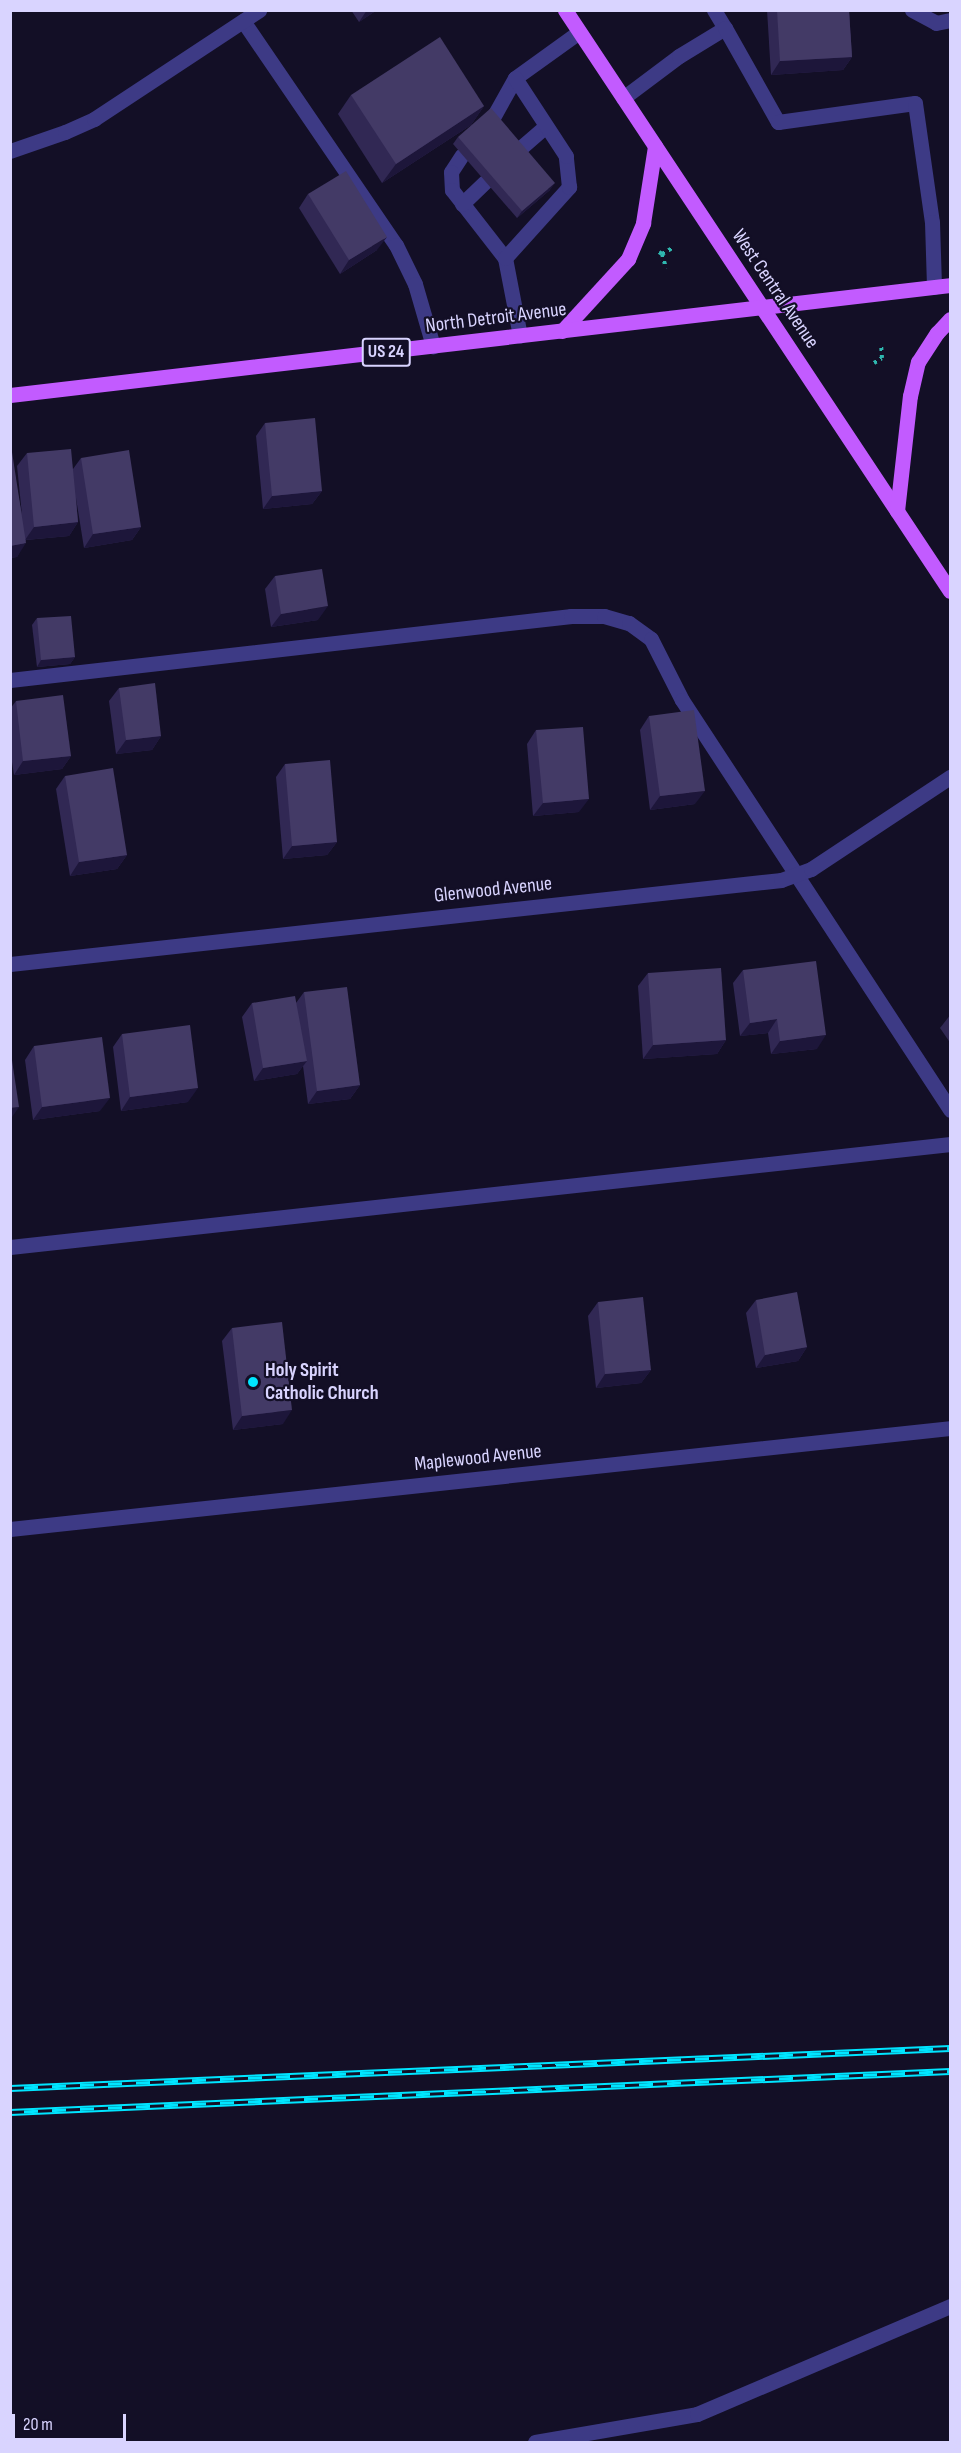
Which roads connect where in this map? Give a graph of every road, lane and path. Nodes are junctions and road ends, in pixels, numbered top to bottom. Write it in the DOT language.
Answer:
graph roads {
  1 [pos="259,10"];
  2 [pos="565,10"];
  3 [pos="714,10"];
  4 [pos="912,10"];
  5 [pos="951,20"];
  6 [pos="243,21"];
  7 [pos="725,28"];
  8 [pos="579,32"];
  9 [pos="515,78"];
  10 [pos="623,98"];
  11 [pos="491,121"];
  12 [pos="546,126"];
  13 [pos="655,146"];
  14 [pos="10,151"];
  15 [pos="517,151"];
  16 [pos="462,155"];
  17 [pos="485,182"];
  18 [pos="462,204"];
  19 [pos="662,254"];
  20 [pos="504,258"];
  21 [pos="666,268"];
  22 [pos="951,285"];
  23 [pos="934,287"];
  24 [pos="762,308"];
  25 [pos="951,320"];
  26 [pos="562,331"];
  27 [pos="520,336"];
  28 [pos="881,343"];
  29 [pos="434,346"];
  30 [pos="874,363"];
  31 [pos="10,395"];
  32 [pos="897,511"];
  33 [pos="951,591"];
  34 [pos="10,680"];
  35 [pos="951,777"];
  36 [pos="798,875"];
  37 [pos="10,963"];
  38 [pos="951,1110"];
  39 [pos="951,1144"];
  40 [pos="10,1247"];
  41 [pos="951,1428"];
  42 [pos="10,1529"];
  43 [pos="951,2306"];
  44 [pos="536,2442"];
  1 -- 6 [label="street"];
  2 -- 8 [label="main road, West Central Avenue"];
  3 -- 7 [label="street"];
  4 -- 5 [label="street"];
  6 -- 14 [label="street"];
  6 -- 29 [label="street"];
  7 -- 10 [label="street"];
  7 -- 23 [label="street"];
  8 -- 9 [label="street"];
  8 -- 10 [label="main road, West Central Avenue"];
  9 -- 11 [label="street"];
  9 -- 12 [label="street"];
  10 -- 13 [label="main road, West Central Avenue"];
  12 -- 15 [label="street"];
  12 -- 20 [label="street"];
  13 -- 24 [label="main road, West Central Avenue"];
  13 -- 26 [label="main road"];
  16 -- 18 [label="street"];
  17 -- 18 [label="street"];
  18 -- 20 [label="street"];
  19 -- 21 [label="path"];
  20 -- 27 [label="street"];
  22 -- 23 [label="main road, North Detroit Avenue / US 24"];
  23 -- 24 [label="main road, North Detroit Avenue / US 24"];
  24 -- 26 [label="main road, North Detroit Avenue / US 24"];
  24 -- 32 [label="main road, West Central Avenue"];
  25 -- 32 [label="main road"];
  26 -- 27 [label="main road, North Detroit Avenue / US 24"];
  27 -- 29 [label="main road, North Detroit Avenue / US 24"];
  28 -- 30 [label="path"];
  29 -- 31 [label="main road, North Detroit Avenue / US 24"];
  32 -- 33 [label="main road, West Central Avenue"];
  34 -- 36 [label="street"];
  35 -- 36 [label="street, Glenwood Avenue"];
  36 -- 37 [label="street, Glenwood Avenue"];
  36 -- 38 [label="street"];
  39 -- 40 [label="street"];
  41 -- 42 [label="street, Maplewood Avenue"];
  43 -- 44 [label="street"];
}
